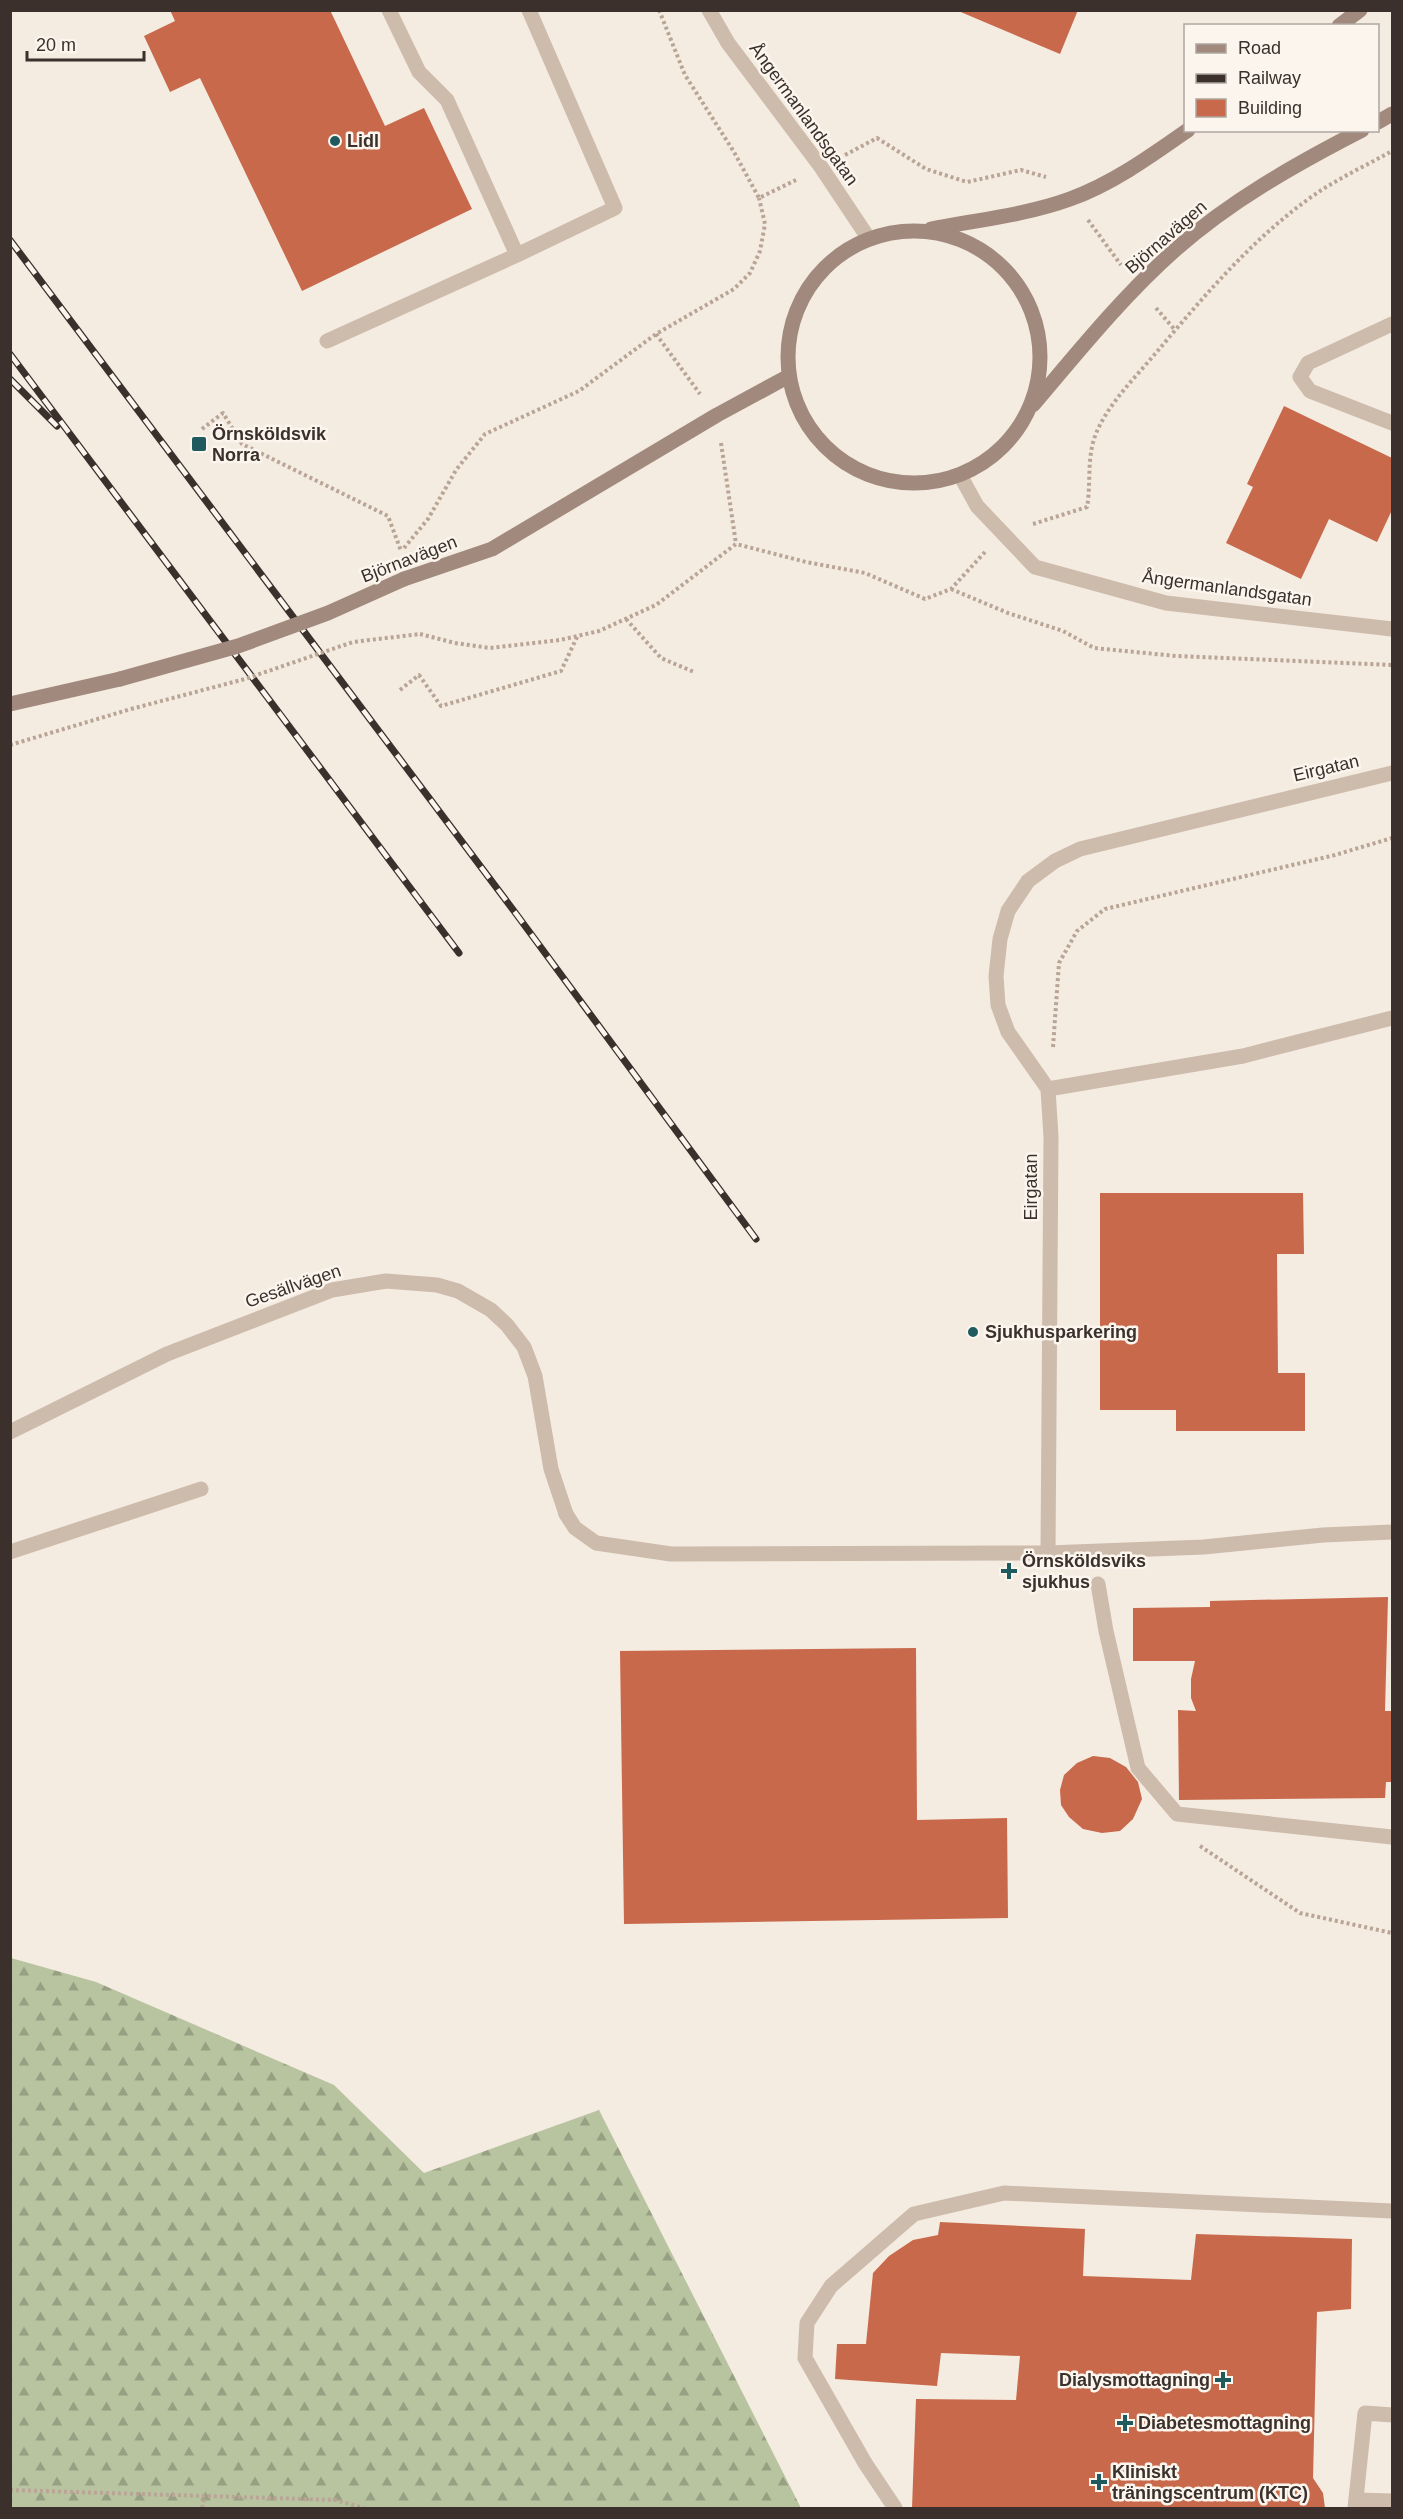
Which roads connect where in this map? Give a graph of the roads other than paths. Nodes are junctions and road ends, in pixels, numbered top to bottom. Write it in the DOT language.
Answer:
graph roads {
  1 [pos="389,10"];
  2 [pos="528,10"];
  3 [pos="709,10"];
  4 [pos="1360,10"];
  5 [pos="1342,24"];
  6 [pos="1392,114"];
  7 [pos="1379,122"];
  8 [pos="1185,132"];
  9 [pos="1358,132"];
  10 [pos="920,231"];
  11 [pos="869,239"];
  12 [pos="517,255"];
  13 [pos="1392,324"];
  14 [pos="327,341"];
  15 [pos="789,376"];
  16 [pos="1028,412"];
  17 [pos="1392,423"];
  18 [pos="960,475"];
  19 [pos="1392,629"];
  20 [pos="10,704"];
  21 [pos="1392,772"];
  22 [pos="1392,1018"];
  23 [pos="1048,1089"];
  24 [pos="10,1432"];
  25 [pos="201,1489"];
  26 [pos="1392,1532"];
  27 [pos="10,1552"];
  28 [pos="1048,1553"];
  29 [pos="1098,1584"];
  30 [pos="1392,1837"];
  31 [pos="1392,2211"];
  32 [pos="1392,2415"];
  33 [pos="1392,2501"];
  34 [pos="1356,2504"];
  35 [pos="895,2508"];
  1 -- 12 [label="street"];
  2 -- 12 [label="street"];
  3 -- 11 [label="street, Ångermanlandsgatan"];
  4 -- 5 [label="main road"];
  6 -- 7 [label="main road"];
  8 -- 10 [label="main road"];
  9 -- 16 [label="main road, Björnavägen"];
  10 -- 11 [label="main road"];
  10 -- 16 [label="main road"];
  11 -- 15 [label="main road"];
  12 -- 14 [label="street"];
  13 -- 17 [label="street"];
  15 -- 18 [label="main road"];
  15 -- 20 [label="main road, Björnavägen, bridge"];
  16 -- 18 [label="main road"];
  18 -- 19 [label="street, Ångermanlandsgatan"];
  21 -- 23 [label="street, Eirgatan"];
  22 -- 23 [label="street"];
  23 -- 28 [label="street, Eirgatan"];
  24 -- 28 [label="street, Gesällvägen"];
  25 -- 27 [label="street"];
  26 -- 28 [label="street"];
  29 -- 30 [label="street"];
  31 -- 35 [label="street"];
  32 -- 34 [label="street"];
  33 -- 34 [label="street"];
}
